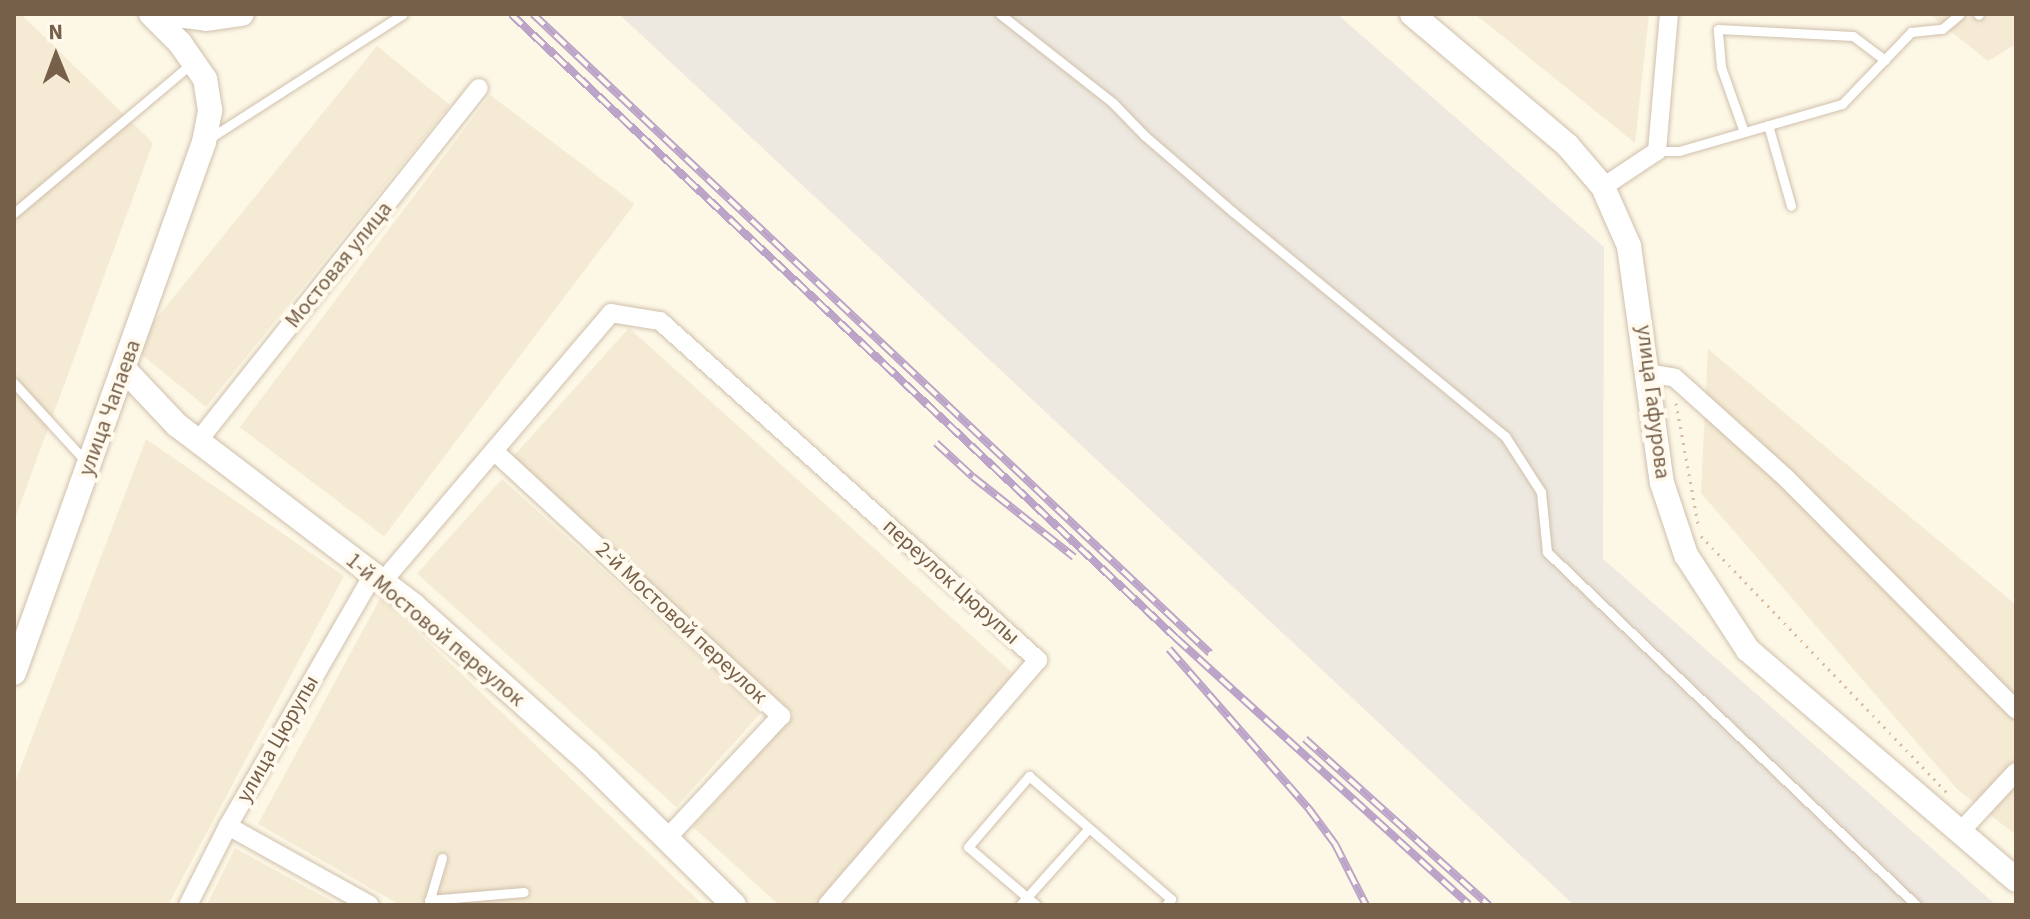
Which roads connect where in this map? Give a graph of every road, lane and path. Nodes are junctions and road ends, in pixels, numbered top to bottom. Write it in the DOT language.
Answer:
graph roads {
  1 [pos="151,14"];
  2 [pos="168,14"];
  3 [pos="242,14"];
  4 [pos="403,14"];
  5 [pos="1000,14"];
  6 [pos="1412,14"];
  7 [pos="1669,14"];
  8 [pos="1960,14"];
  9 [pos="1885,60"];
  10 [pos="195,61"];
  11 [pos="479,88"];
  12 [pos="1768,125"];
  13 [pos="1744,132"];
  14 [pos="204,142"];
  15 [pos="1657,151"];
  16 [pos="1603,187"];
  17 [pos="1791,206"];
  18 [pos="14,213"];
  19 [pos="611,313"];
  20 [pos="124,369"];
  21 [pos="1660,375"];
  22 [pos="14,383"];
  23 [pos="198,441"];
  24 [pos="494,451"];
  25 [pos="89,465"];
  26 [pos="378,578"];
  27 [pos="14,673"];
  28 [pos="2016,710"];
  29 [pos="2016,772"];
  30 [pos="1950,796"];
  31 [pos="228,826"];
  32 [pos="1089,828"];
  33 [pos="1960,832"];
  34 [pos="668,837"];
  35 [pos="442,858"];
  36 [pos="2016,880"];
  37 [pos="524,892"];
  38 [pos="1023,901"];
  39 [pos="429,902"];
  40 [pos="188,905"];
  41 [pos="370,905"];
  42 [pos="734,905"];
  43 [pos="827,905"];
  44 [pos="1036,905"];
  45 [pos="1166,905"];
  46 [pos="1916,905"];
  1 -- 10 [label="main road"];
  2 -- 3 [label="main road"];
  4 -- 14 [label="lane"];
  5 -- 46 [label="lane"];
  6 -- 16 [label="main road, улица Гафурова"];
  7 -- 15 [label="street"];
  8 -- 9 [label="lane"];
  9 -- 12 [label="lane"];
  9 -- 13 [label="lane"];
  10 -- 14 [label="main road, улица Чапаева"];
  10 -- 18 [label="lane"];
  11 -- 23 [label="street, Мостовая улица"];
  12 -- 13 [label="lane"];
  12 -- 17 [label="lane"];
  13 -- 15 [label="lane"];
  14 -- 20 [label="main road, улица Чапаева"];
  15 -- 16 [label="street"];
  16 -- 21 [label="main road, улица Гафурова"];
  19 -- 24 [label="street, улица Цюрупы"];
  19 -- 43 [label="street, переулок Цюрупы"];
  20 -- 23 [label="main road, 1-й Мостовой переулок"];
  20 -- 25 [label="main road, улица Чапаева"];
  21 -- 28 [label="street"];
  21 -- 30 [label="path"];
  21 -- 33 [label="main road, улица Гафурова"];
  22 -- 25 [label="lane"];
  23 -- 26 [label="main road, 1-й Мостовой переулок"];
  24 -- 26 [label="street, улица Цюрупы"];
  24 -- 34 [label="street, 2-й Мостовой переулок"];
  25 -- 27 [label="main road, улица Чапаева"];
  26 -- 31 [label="street, улица Цюрупы"];
  26 -- 34 [label="main road, 1-й Мостовой переулок"];
  29 -- 33 [label="street"];
  31 -- 40 [label="street, улица Цюрупы"];
  31 -- 41 [label="street"];
  32 -- 38 [label="lane"];
  32 -- 38 [label="lane"];
  32 -- 45 [label="lane"];
  33 -- 36 [label="main road, улица Гафурова"];
  34 -- 42 [label="main road, 1-й Мостовой переулок"];
  35 -- 39 [label="lane"];
  37 -- 39 [label="lane"];
  38 -- 44 [label="lane"];
}
